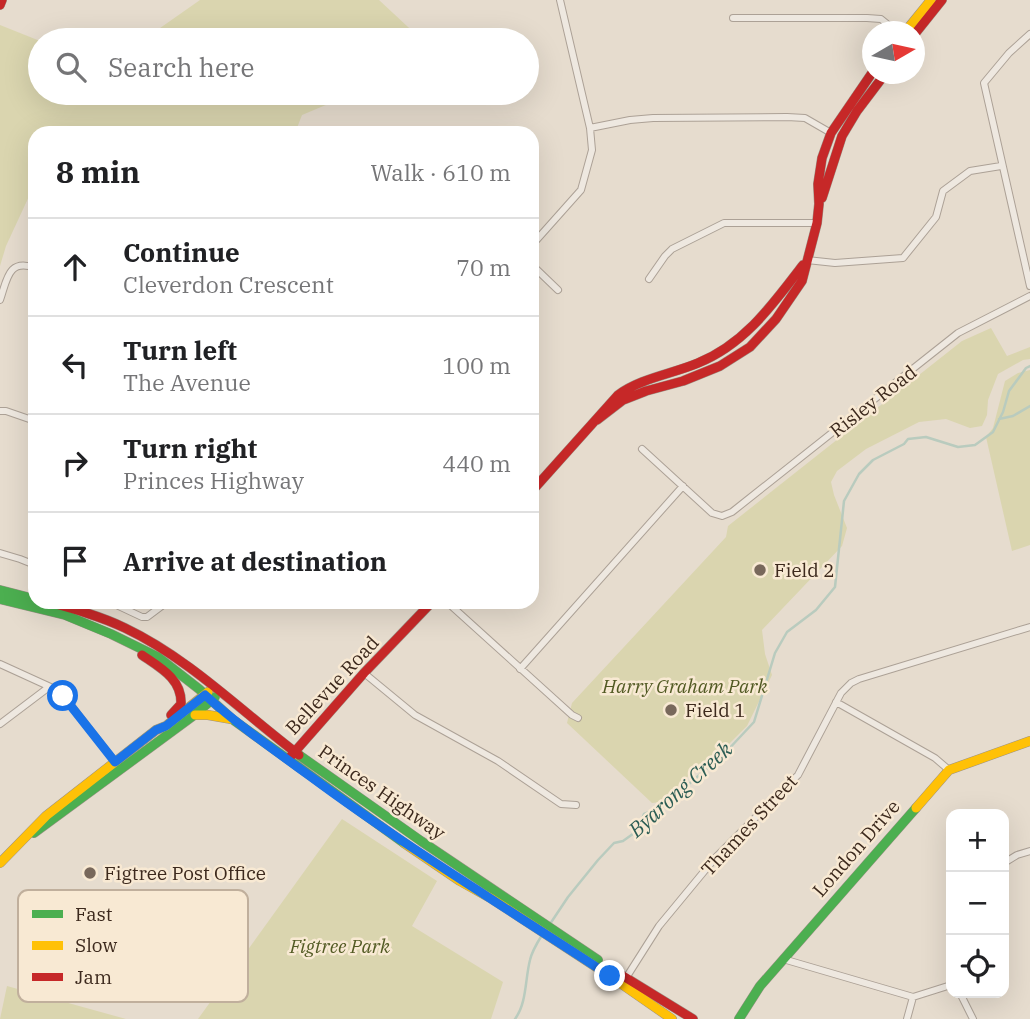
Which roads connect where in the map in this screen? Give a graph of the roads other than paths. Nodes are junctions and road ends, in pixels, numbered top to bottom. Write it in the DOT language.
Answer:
graph roads {
  1 [pos="2,0"];
  2 [pos="560,0"];
  3 [pos="932,0"];
  4 [pos="942,0"];
  5 [pos="0,5"];
  6 [pos="733,18"];
  7 [pos="883,21"];
  8 [pos="914,21"];
  9 [pos="925,22"];
  10 [pos="1030,34"];
  11 [pos="865,84"];
  12 [pos="877,84"];
  13 [pos="590,128"];
  14 [pos="831,132"];
  15 [pos="1002,166"];
  16 [pos="819,204"];
  17 [pos="817,223"];
  18 [pos="539,237"];
  19 [pos="807,260"];
  20 [pos="28,265"];
  21 [pos="539,272"];
  22 [pos="649,279"];
  23 [pos="1030,286"];
  24 [pos="558,290"];
  25 [pos="1030,296"];
  26 [pos="0,300"];
  27 [pos="0,411"];
  28 [pos="28,419"];
  29 [pos="642,449"];
  30 [pos="539,483"];
  31 [pos="683,486"];
  32 [pos="0,553"];
  33 [pos="28,562"];
  34 [pos="0,590"];
  35 [pos="28,597"];
  36 [pos="0,599"];
  37 [pos="28,606"];
  38 [pos="43,609"];
  39 [pos="80,609"];
  40 [pos="123,609"];
  41 [pos="158,609"];
  42 [pos="425,609"];
  43 [pos="455,609"];
  44 [pos="1030,627"];
  45 [pos="111,634"];
  46 [pos="0,664"];
  47 [pos="520,669"];
  48 [pos="364,673"];
  49 [pos="49,687"];
  50 [pos="217,689"];
  51 [pos="208,698"];
  52 [pos="836,702"];
  53 [pos="192,716"];
  54 [pos="578,718"];
  55 [pos="232,719"];
  56 [pos="0,724"];
  57 [pos="156,730"];
  58 [pos="1030,741"];
  59 [pos="295,751"];
  60 [pos="288,760"];
  61 [pos="115,762"];
  62 [pos="949,770"];
  63 [pos="576,805"];
  64 [pos="14,848"];
  65 [pos="1030,851"];
  66 [pos="1009,860"];
  67 [pos="0,863"];
  68 [pos="535,923"];
  69 [pos="553,935"];
  70 [pos="783,959"];
  71 [pos="626,978"];
  72 [pos="946,987"];
  73 [pos="913,997"];
  74 [pos="963,998"];
  75 [pos="672,1019"];
  76 [pos="693,1019"];
  77 [pos="739,1019"];
  78 [pos="907,1019"];
  79 [pos="974,1019"];
  1 -- 5 [label="main road"];
  2 -- 13 [label="street"];
  3 -- 8 [label="main road"];
  4 -- 9 [label="main road"];
  6 -- 7 [label="street"];
  10 -- 15 [label="street"];
  11 -- 14 [label="main road"];
  12 -- 16 [label="main road"];
  13 -- 14 [label="street"];
  13 -- 18 [label="street"];
  14 -- 16 [label="main road"];
  15 -- 19 [label="street"];
  15 -- 23 [label="street"];
  16 -- 17 [label="main road"];
  17 -- 19 [label="main road"];
  17 -- 22 [label="street"];
  19 -- 30 [label="main road"];
  20 -- 26 [label="street"];
  21 -- 24 [label="street"];
  25 -- 31 [label="street, Risley Road"];
  27 -- 28 [label="street"];
  29 -- 31 [label="street"];
  31 -- 47 [label="street"];
  32 -- 33 [label="street"];
  34 -- 35 [label="main road"];
  36 -- 37 [label="main road, Princes Highway"];
  38 -- 45 [label="main road, Princes Highway"];
  39 -- 50 [label="main road, Princes Highway"];
  40 -- 41 [label="street"];
  42 -- 48 [label="main road, Bellevue Road"];
  43 -- 47 [label="street"];
  44 -- 52 [label="street, Thames Street"];
  45 -- 51 [label="main road, Princes Highway"];
  45 -- 57 [label="main road"];
  46 -- 49 [label="street"];
  47 -- 54 [label="street"];
  48 -- 59 [label="main road, Bellevue Road"];
  48 -- 63 [label="street"];
  49 -- 56 [label="street"];
  49 -- 61 [label="street"];
  50 -- 51 [label="main road"];
  50 -- 59 [label="main road, Princes Highway"];
  51 -- 53 [label="main road"];
  51 -- 55 [label="main road, Princes Highway"];
  51 -- 57 [label="main road"];
  52 -- 62 [label="street"];
  52 -- 71 [label="street, Thames Street"];
  53 -- 55 [label="main road"];
  53 -- 64 [label="main road"];
  55 -- 60 [label="main road, Princes Highway"];
  57 -- 61 [label="main road"];
  58 -- 62 [label="main road, London Drive"];
  59 -- 60 [label="main road, Bellevue Road"];
  59 -- 68 [label="main road, Princes Highway"];
  60 -- 68 [label="main road, Princes Highway"];
  61 -- 64 [label="main road"];
  62 -- 70 [label="main road, London Drive"];
  64 -- 67 [label="main road"];
  65 -- 66 [label="street"];
  68 -- 69 [label="main road, Princes Highway"];
  69 -- 71 [label="main road, Princes Highway"];
  69 -- 75 [label="main road, Princes Highway"];
  70 -- 73 [label="street"];
  70 -- 77 [label="main road, London Drive"];
  71 -- 76 [label="main road, Princes Highway"];
  72 -- 73 [label="street"];
  73 -- 78 [label="street"];
  74 -- 79 [label="street"];
}
